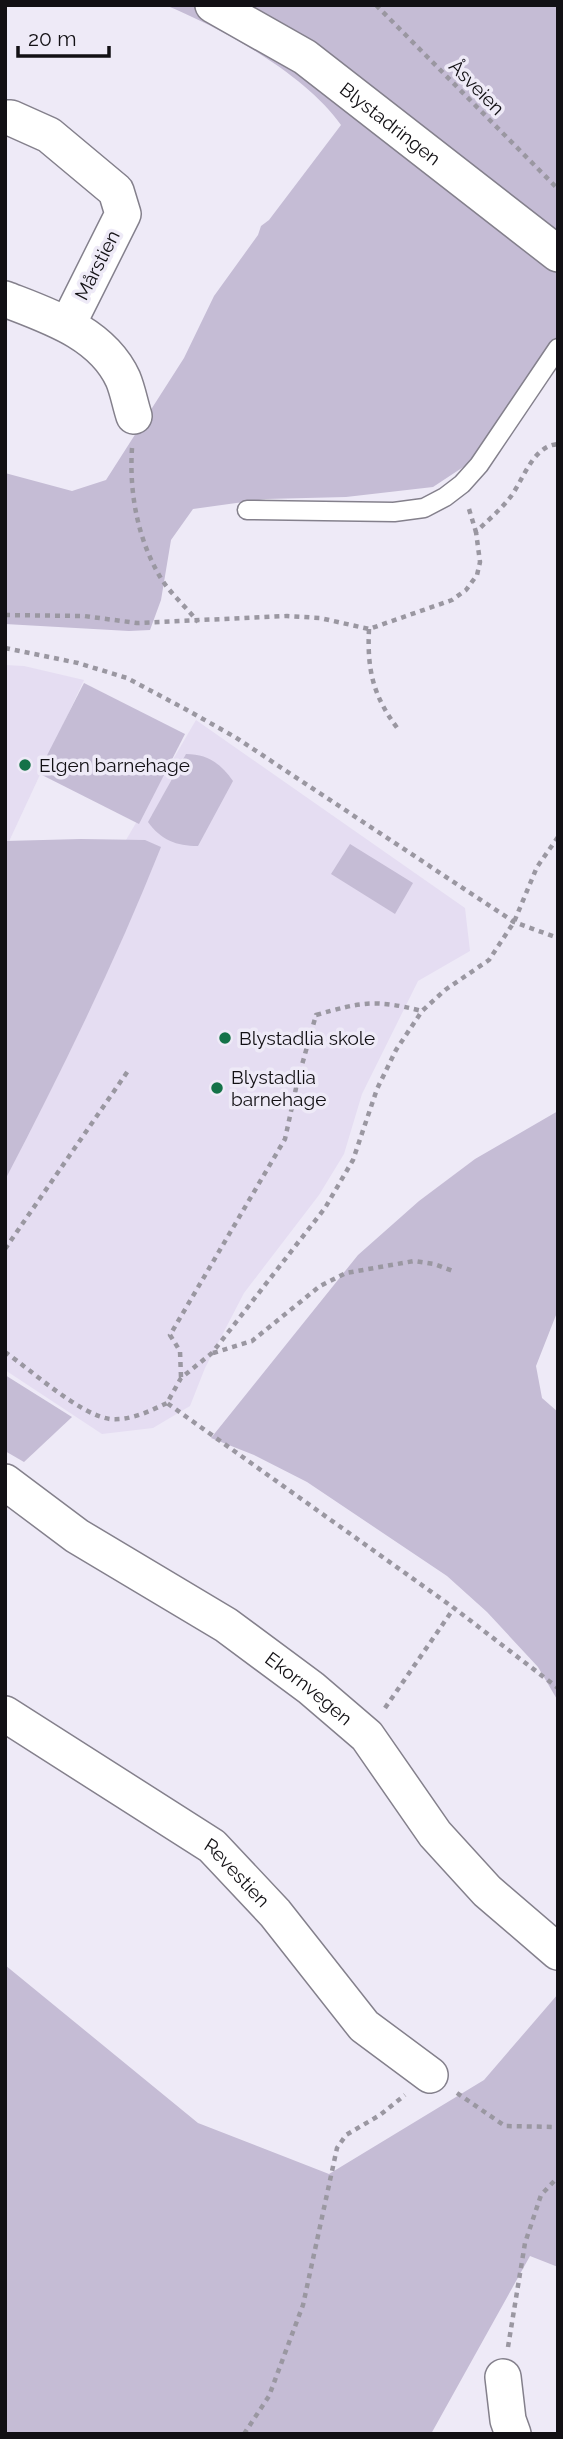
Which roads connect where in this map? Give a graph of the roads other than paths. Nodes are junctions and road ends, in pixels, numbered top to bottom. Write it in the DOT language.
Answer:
graph roads {
  1 [pos="213,5"];
  2 [pos="5,118"];
  3 [pos="558,254"];
  4 [pos="5,299"];
  5 [pos="68,324"];
  6 [pos="555,362"];
  7 [pos="134,416"];
  8 [pos="247,510"];
  9 [pos="5,1482"];
  10 [pos="5,1714"];
  11 [pos="558,1952"];
  12 [pos="430,2075"];
  13 [pos="503,2376"];
  14 [pos="513,2434"];
  1 -- 3 [label="street, Blystadringen"];
  2 -- 5 [label="street, Mårstien"];
  4 -- 5 [label="street, Mårstien"];
  5 -- 7 [label="street"];
  6 -- 8 [label="lane"];
  9 -- 11 [label="street, Ekornvegen"];
  10 -- 12 [label="street, Revestien"];
  13 -- 14 [label="street"];
}
